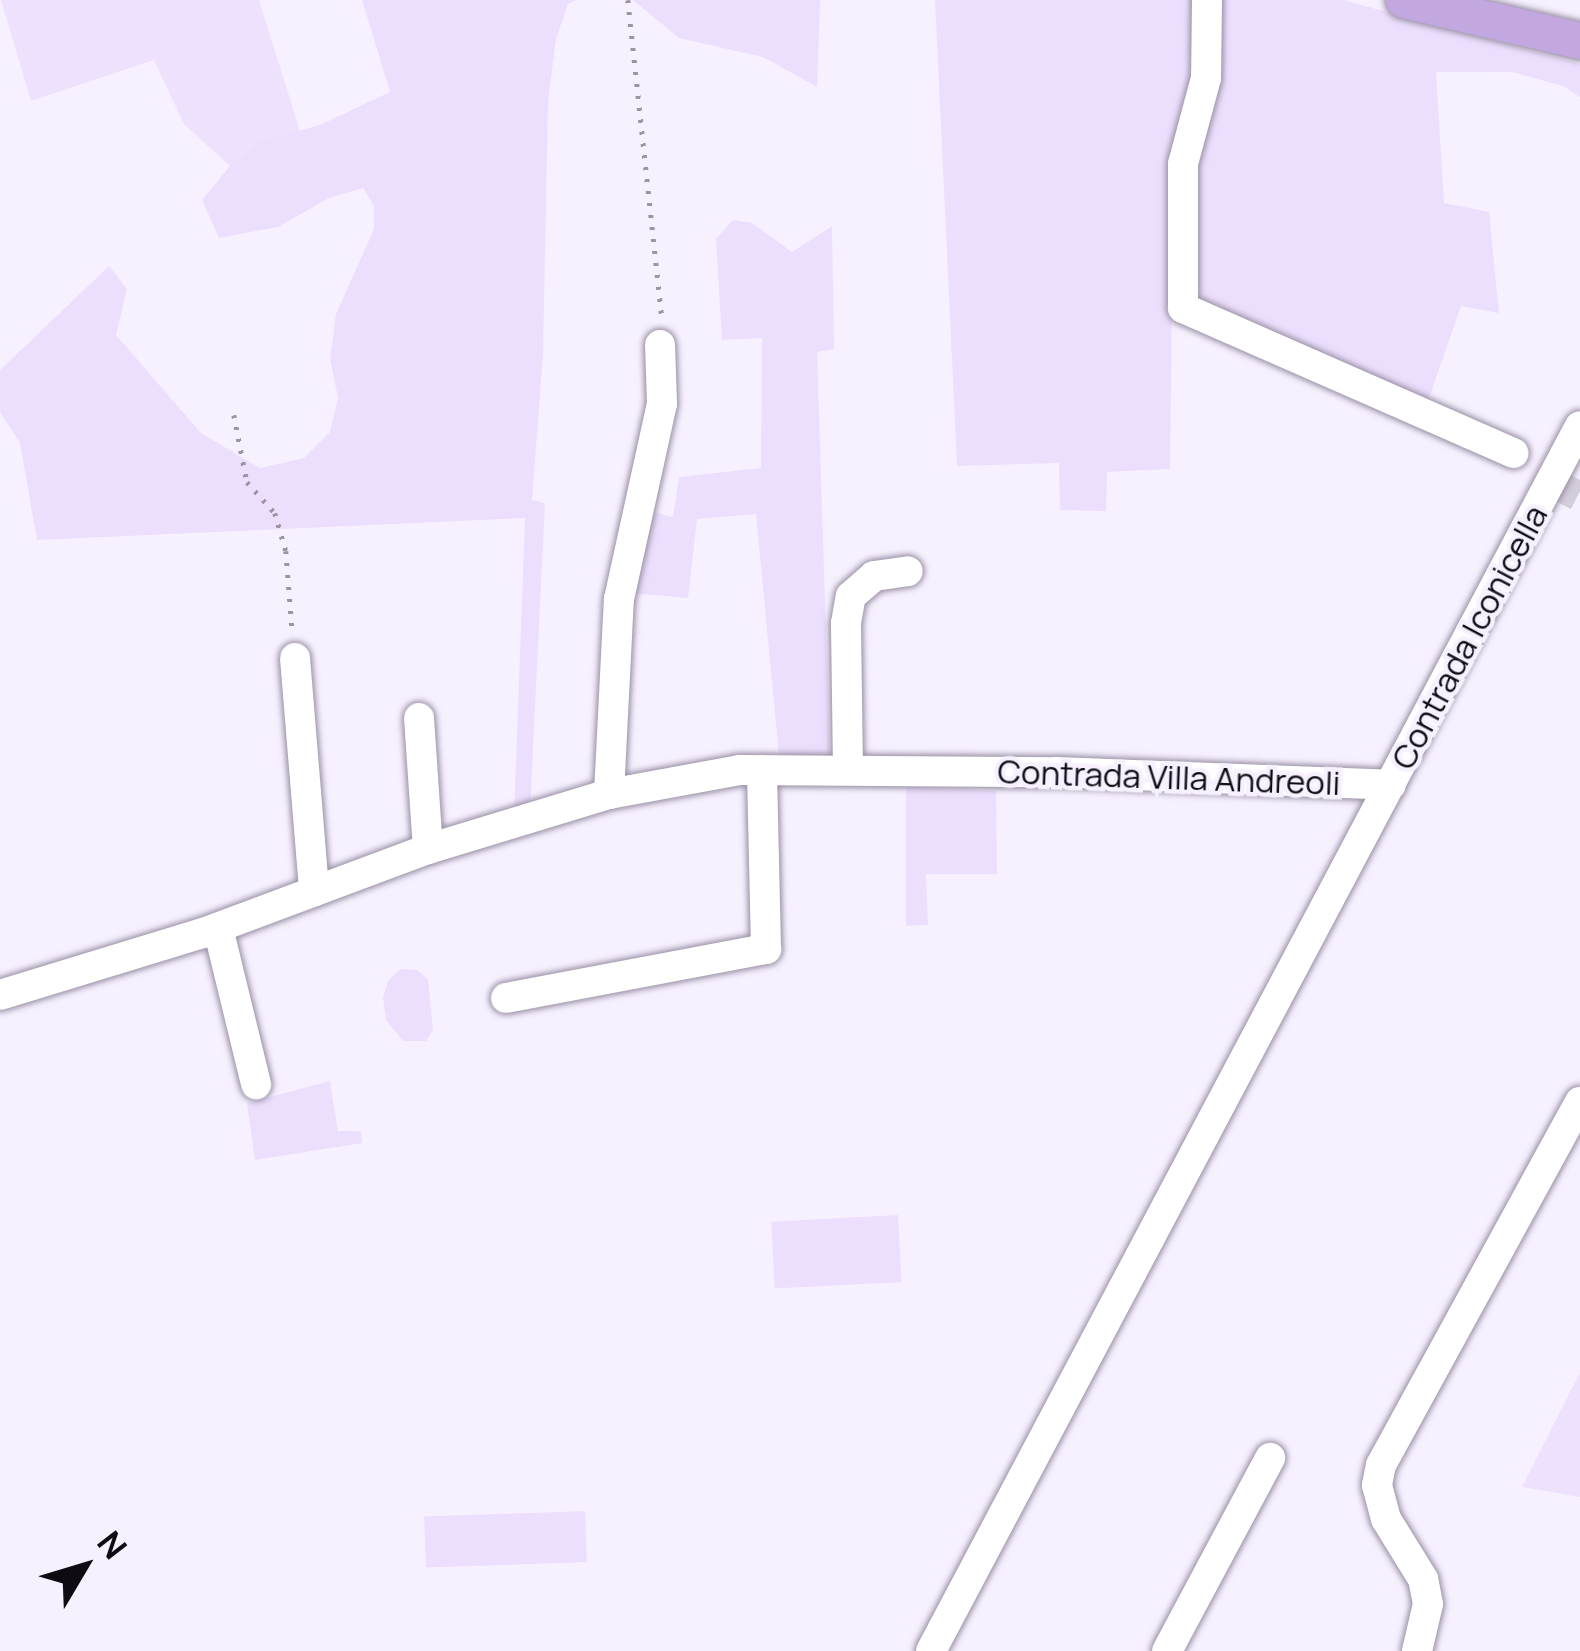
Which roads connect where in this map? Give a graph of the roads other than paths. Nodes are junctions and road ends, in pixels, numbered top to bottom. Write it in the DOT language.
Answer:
graph roads {
  1 [pos="1207,0"];
  2 [pos="1404,0"];
  3 [pos="1576,40"];
  4 [pos="660,345"];
  5 [pos="1580,426"];
  6 [pos="1514,454"];
  7 [pos="908,571"];
  8 [pos="295,658"];
  9 [pos="419,718"];
  10 [pos="762,770"];
  11 [pos="848,770"];
  12 [pos="1391,784"];
  13 [pos="609,794"];
  14 [pos="428,849"];
  15 [pos="314,891"];
  16 [pos="218,928"];
  17 [pos="0,995"];
  18 [pos="506,998"];
  19 [pos="256,1084"];
  20 [pos="1580,1102"];
  21 [pos="1270,1458"];
  22 [pos="931,1651"];
  23 [pos="1167,1651"];
  24 [pos="1417,1651"];
  1 -- 6 [label="street"];
  2 -- 3 [label="main road"];
  4 -- 13 [label="street"];
  5 -- 12 [label="street, Contrada Iconicella"];
  7 -- 11 [label="street"];
  8 -- 15 [label="street"];
  9 -- 14 [label="street"];
  10 -- 11 [label="street, Contrada Villa Andreoli"];
  10 -- 13 [label="street, Contrada Villa Andreoli"];
  10 -- 18 [label="street"];
  11 -- 12 [label="street, Contrada Villa Andreoli"];
  12 -- 22 [label="street, Contrada Villa Andreoli"];
  13 -- 14 [label="street, Contrada Villa Andreoli"];
  14 -- 15 [label="street, Contrada Villa Andreoli"];
  15 -- 16 [label="street, Contrada Villa Andreoli"];
  16 -- 17 [label="street, Contrada Villa Andreoli"];
  16 -- 19 [label="street"];
  20 -- 24 [label="street"];
  21 -- 23 [label="street"];
}
